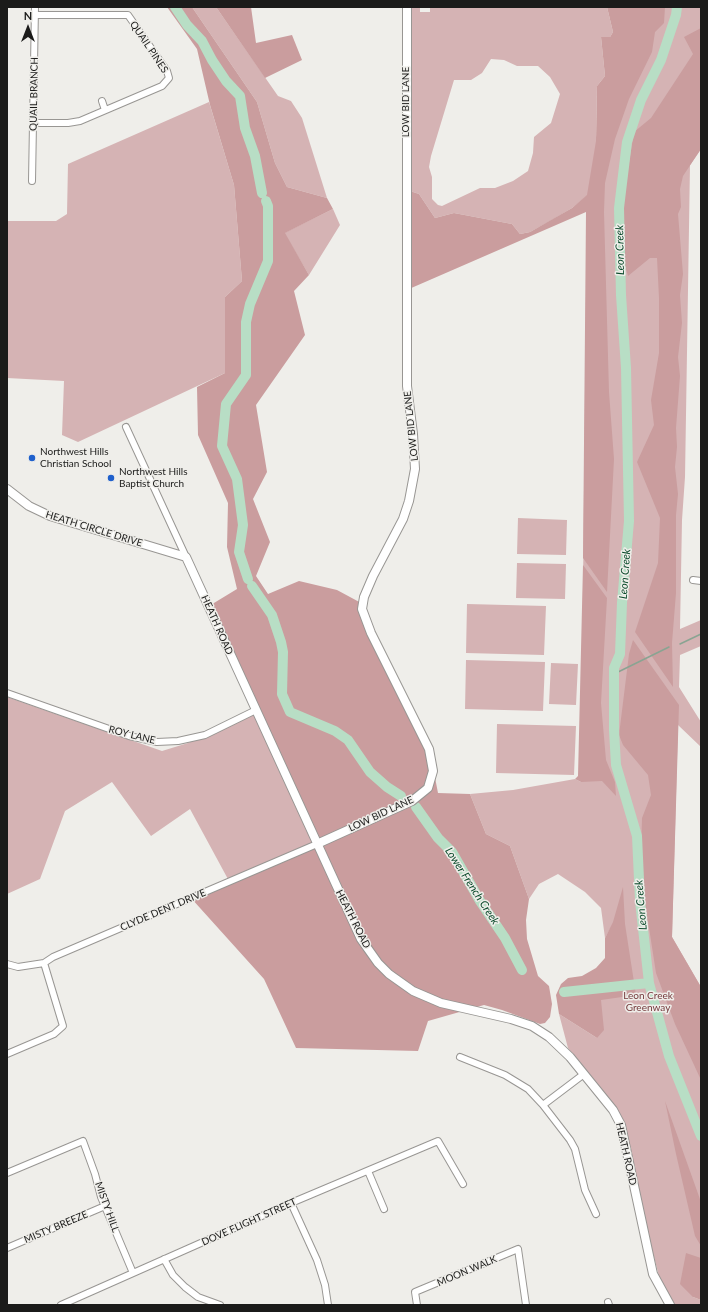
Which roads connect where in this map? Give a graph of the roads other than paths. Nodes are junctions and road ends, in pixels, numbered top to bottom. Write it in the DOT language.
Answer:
graph roads {
  1 [pos="35,7"];
  2 [pos="406,7"];
  3 [pos="35,16"];
  4 [pos="102,101"];
  5 [pos="105,110"];
  6 [pos="33,123"];
  7 [pos="32,181"];
  8 [pos="126,427"];
  9 [pos="7,489"];
  10 [pos="186,556"];
  11 [pos="693,580"];
  12 [pos="701,581"];
  13 [pos="7,693"];
  14 [pos="256,710"];
  15 [pos="317,844"];
  16 [pos="44,963"];
  17 [pos="7,964"];
  18 [pos="7,1054"];
  19 [pos="460,1057"];
  20 [pos="584,1074"];
  21 [pos="544,1105"];
  22 [pos="368,1171"];
  23 [pos="7,1173"];
  24 [pos="463,1184"];
  25 [pos="291,1203"];
  26 [pos="105,1206"];
  27 [pos="384,1209"];
  28 [pos="596,1214"];
  29 [pos="7,1248"];
  30 [pos="164,1259"];
  31 [pos="133,1273"];
  32 [pos="216,1304"];
  33 [pos="61,1305"];
  34 [pos="328,1305"];
  35 [pos="417,1305"];
  36 [pos="526,1305"];
  37 [pos="670,1305"];
  1 -- 3 [label="street, QUAIL BRANCH"];
  2 -- 15 [label="street, LOW BID LANE"];
  3 -- 5 [label="street, QUAIL PINES"];
  3 -- 6 [label="street, QUAIL BRANCH"];
  4 -- 5 [label="street"];
  5 -- 6 [label="street"];
  6 -- 7 [label="street, QUAIL BRANCH"];
  8 -- 10 [label="street, HEATH ROAD"];
  9 -- 10 [label="street, HEATH CIRCLE DRIVE"];
  10 -- 14 [label="street, HEATH ROAD"];
  11 -- 12 [label="street"];
  13 -- 14 [label="street, ROY LANE"];
  14 -- 15 [label="street, HEATH ROAD"];
  15 -- 16 [label="street, CLYDE DENT DRIVE"];
  15 -- 20 [label="street, HEATH ROAD"];
  16 -- 17 [label="street, CLYDE DENT DRIVE"];
  16 -- 18 [label="street"];
  19 -- 21 [label="street"];
  20 -- 21 [label="street"];
  20 -- 37 [label="street, HEATH ROAD"];
  21 -- 28 [label="street"];
  22 -- 24 [label="street, DOVE FLIGHT STREET"];
  22 -- 25 [label="street, DOVE FLIGHT STREET"];
  22 -- 27 [label="street"];
  23 -- 26 [label="street, MISTY HILL"];
  25 -- 30 [label="street, DOVE FLIGHT STREET"];
  25 -- 34 [label="street"];
  26 -- 29 [label="street, MISTY BREEZE"];
  26 -- 31 [label="street, MISTY HILL"];
  30 -- 31 [label="street, DOVE FLIGHT STREET"];
  30 -- 32 [label="street"];
  31 -- 33 [label="street, DOVE FLIGHT STREET"];
  35 -- 36 [label="street, MOON WALK"];
}
